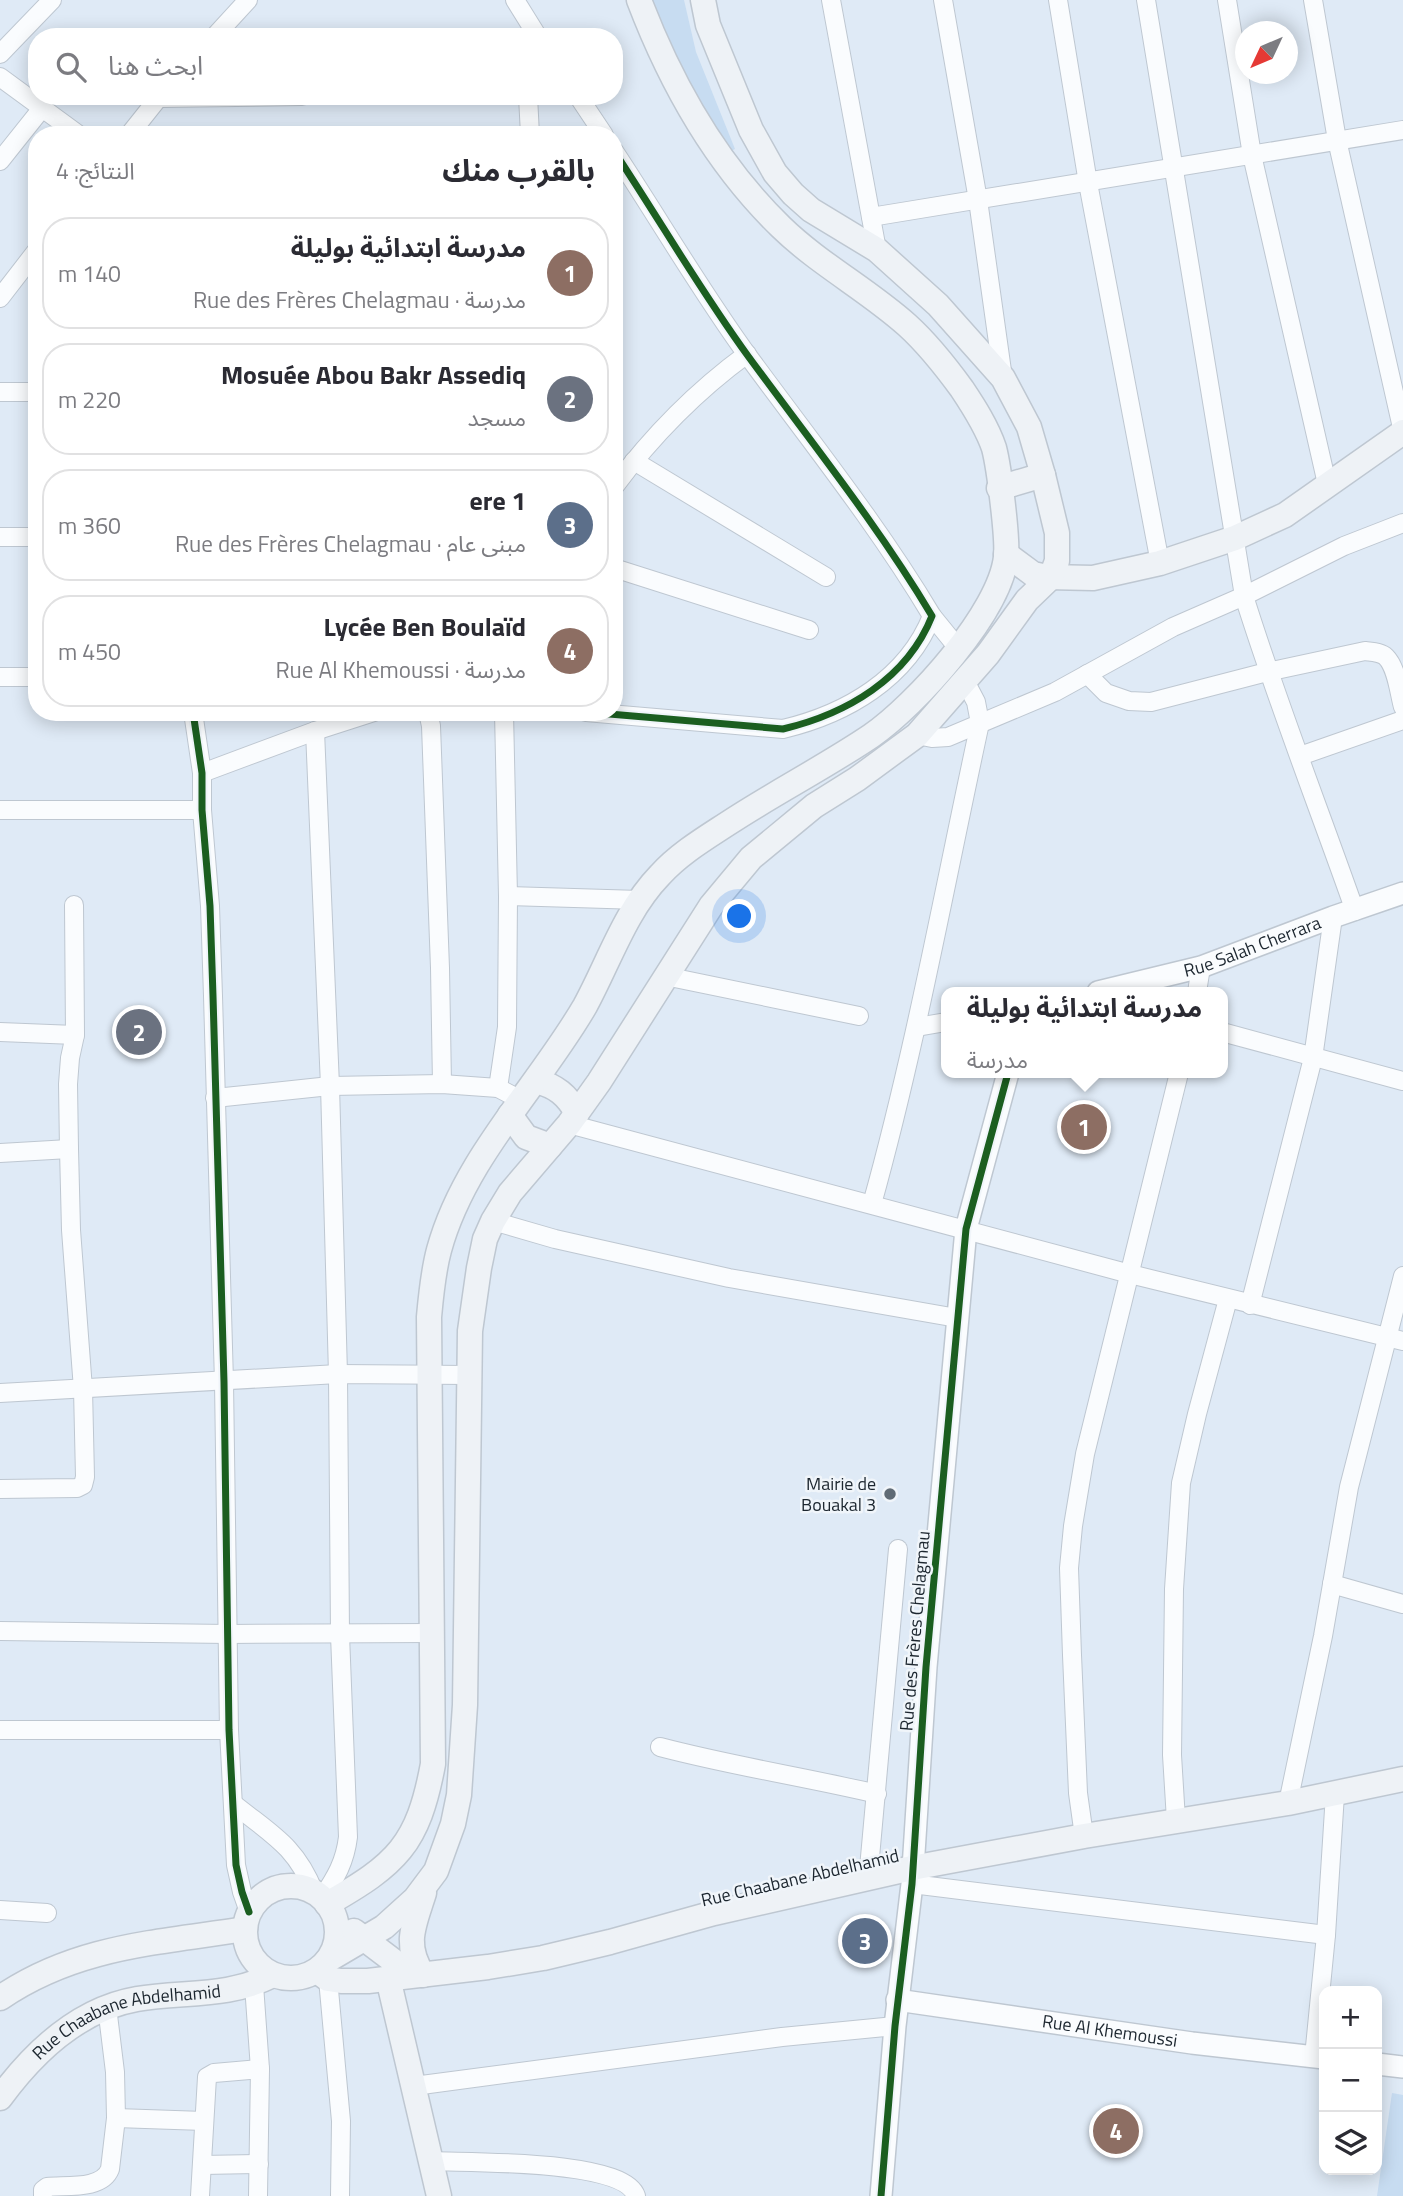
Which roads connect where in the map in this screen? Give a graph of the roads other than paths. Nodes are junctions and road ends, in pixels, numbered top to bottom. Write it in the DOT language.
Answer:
graph roads {
  1 [pos="52,0"];
  2 [pos="248,0"];
  3 [pos="515,0"];
  4 [pos="639,0"];
  5 [pos="702,0"];
  6 [pos="831,0"];
  7 [pos="943,0"];
  8 [pos="1058,0"];
  9 [pos="1146,0"];
  10 [pos="1227,0"];
  11 [pos="1313,0"];
  12 [pos="223,28"];
  13 [pos="531,28"];
  14 [pos="0,54"];
  15 [pos="0,77"];
  16 [pos="28,97"];
  17 [pos="40,105"];
  18 [pos="153,105"];
  19 [pos="528,105"];
  20 [pos="584,105"];
  21 [pos="43,107"];
  22 [pos="67,126"];
  23 [pos="136,126"];
  24 [pos="530,126"];
  25 [pos="598,126"];
  26 [pos="1403,130"];
  27 [pos="1336,140"];
  28 [pos="1252,155"];
  29 [pos="0,161"];
  30 [pos="623,165"];
  31 [pos="1173,168"];
  32 [pos="1088,183"];
  33 [pos="978,200"];
  34 [pos="871,217"];
  35 [pos="877,250"];
  36 [pos="28,263"];
  37 [pos="0,298"];
  38 [pos="747,354"];
  39 [pos="1003,378"];
  40 [pos="0,392"];
  41 [pos="28,392"];
  42 [pos="1403,432"];
  43 [pos="634,461"];
  44 [pos="623,475"];
  45 [pos="1043,475"];
  46 [pos="1327,484"];
  47 [pos="999,488"];
  48 [pos="1403,523"];
  49 [pos="0,537"];
  50 [pos="28,537"];
  51 [pos="1235,538"];
  52 [pos="1006,554"];
  53 [pos="1160,563"];
  54 [pos="623,571"];
  55 [pos="826,577"];
  56 [pos="1051,577"];
  57 [pos="1244,596"];
  58 [pos="932,616"];
  59 [pos="809,630"];
  60 [pos="958,648"];
  61 [pos="1268,672"];
  62 [pos="1087,674"];
  63 [pos="0,677"];
  64 [pos="28,677"];
  65 [pos="965,681"];
  66 [pos="1403,707"];
  67 [pos="623,715"];
  68 [pos="1403,720"];
  69 [pos="194,721"];
  70 [pos="346,721"];
  71 [pos="430,721"];
  72 [pos="504,721"];
  73 [pos="980,723"];
  74 [pos="315,731"];
  75 [pos="917,735"];
  76 [pos="1300,756"];
  77 [pos="201,773"];
  78 [pos="0,810"];
  79 [pos="202,810"];
  80 [pos="1403,893"];
  81 [pos="508,896"];
  82 [pos="640,900"];
  83 [pos="74,905"];
  84 [pos="1355,911"];
  85 [pos="1334,917"];
  86 [pos="1201,967"];
  87 [pos="664,976"];
  88 [pos="1119,987"];
  89 [pos="1198,987"];
  90 [pos="859,1016"];
  91 [pos="941,1023"];
  92 [pos="917,1027"];
  93 [pos="0,1032"];
  94 [pos="1228,1034"];
  95 [pos="75,1035"];
  96 [pos="1313,1058"];
  97 [pos="1007,1078"];
  98 [pos="1178,1078"];
  99 [pos="1403,1081"];
  100 [pos="442,1084"];
  101 [pos="330,1086"];
  102 [pos="498,1088"];
  103 [pos="215,1098"];
  104 [pos="522,1099"];
  105 [pos="573,1119"];
  106 [pos="550,1146"];
  107 [pos="69,1149"];
  108 [pos="0,1153"];
  109 [pos="872,1204"];
  110 [pos="493,1221"];
  111 [pos="966,1229"];
  112 [pos="1130,1274"];
  113 [pos="1403,1276"];
  114 [pos="1228,1299"];
  115 [pos="1250,1305"];
  116 [pos="957,1318"];
  117 [pos="1394,1339"];
  118 [pos="338,1374"];
  119 [pos="431,1374"];
  120 [pos="469,1376"];
  121 [pos="224,1382"];
  122 [pos="83,1389"];
  123 [pos="0,1393"];
  124 [pos="0,1489"];
  125 [pos="898,1549"];
  126 [pos="1332,1584"];
  127 [pos="1403,1604"];
  128 [pos="0,1631"];
  129 [pos="433,1633"];
  130 [pos="228,1634"];
  131 [pos="340,1634"];
  132 [pos="0,1730"];
  133 [pos="229,1730"];
  134 [pos="660,1747"];
  135 [pos="1403,1779"];
  136 [pos="877,1794"];
  137 [pos="1335,1794"];
  138 [pos="1288,1803"];
  139 [pos="235,1805"];
  140 [pos="1175,1820"];
  141 [pos="1084,1836"];
  142 [pos="912,1876"];
  143 [pos="868,1878"];
  144 [pos="426,1885"];
  145 [pos="324,1903"];
  146 [pos="0,1910"];
  147 [pos="47,1913"];
  148 [pos="247,1920"];
  149 [pos="1325,1935"];
  150 [pos="366,1940"];
  151 [pos="324,1970"];
  152 [pos="408,1976"];
  153 [pos="263,1980"];
  154 [pos="0,1998"];
  155 [pos="897,2000"];
  156 [pos="107,2007"];
  157 [pos="895,2026"];
  158 [pos="1319,2049"];
  159 [pos="1319,2057"];
  160 [pos="1382,2065"];
  161 [pos="1403,2067"];
  162 [pos="260,2068"];
  163 [pos="414,2086"];
  164 [pos="0,2098"];
  165 [pos="116,2118"];
  166 [pos="204,2121"];
  167 [pos="432,2161"];
  168 [pos="259,2164"];
  169 [pos="202,2165"];
  170 [pos="43,2196"];
  171 [pos="200,2196"];
  172 [pos="258,2196"];
  173 [pos="340,2196"];
  174 [pos="439,2196"];
  175 [pos="636,2196"];
  176 [pos="881,2196"];
  1 -- 14 [label="street"];
  2 -- 12 [label="street"];
  3 -- 13 [label="street"];
  4 -- 47 [label="main road"];
  5 -- 35 [label="main road"];
  6 -- 34 [label="street"];
  7 -- 33 [label="street"];
  8 -- 32 [label="street"];
  9 -- 31 [label="street"];
  10 -- 28 [label="street"];
  11 -- 27 [label="street"];
  15 -- 16 [label="street"];
  17 -- 21 [label="street"];
  18 -- 23 [label="street"];
  19 -- 24 [label="street"];
  20 -- 25 [label="street"];
  21 -- 22 [label="street"];
  21 -- 29 [label="street"];
  26 -- 27 [label="street"];
  27 -- 28 [label="street"];
  27 -- 42 [label="street"];
  28 -- 31 [label="street"];
  28 -- 46 [label="street"];
  30 -- 38 [label="street"];
  31 -- 32 [label="street"];
  31 -- 51 [label="street"];
  32 -- 33 [label="street"];
  32 -- 53 [label="street"];
  33 -- 34 [label="street"];
  33 -- 39 [label="street"];
  34 -- 35 [label="street"];
  35 -- 39 [label="main road"];
  36 -- 37 [label="street"];
  38 -- 43 [label="street"];
  38 -- 58 [label="street"];
  39 -- 45 [label="main road"];
  40 -- 41 [label="street"];
  42 -- 46 [label="main road"];
  43 -- 44 [label="street"];
  43 -- 55 [label="street"];
  45 -- 47 [label="main road"];
  45 -- 56 [label="main road"];
  46 -- 51 [label="main road"];
  47 -- 52 [label="main road"];
  48 -- 57 [label="street"];
  49 -- 50 [label="street"];
  51 -- 53 [label="main road"];
  51 -- 57 [label="street"];
  52 -- 56 [label="main road"];
  52 -- 60 [label="main road"];
  53 -- 56 [label="main road"];
  54 -- 59 [label="street"];
  56 -- 65 [label="main road"];
  57 -- 61 [label="street"];
  57 -- 62 [label="street"];
  58 -- 60 [label="street"];
  58 -- 67 [label="street"];
  60 -- 82 [label="main road"];
  61 -- 62 [label="street"];
  61 -- 66 [label="street"];
  61 -- 76 [label="street"];
  62 -- 73 [label="street"];
  63 -- 64 [label="street"];
  65 -- 73 [label="street"];
  65 -- 75 [label="main road"];
  68 -- 76 [label="street"];
  69 -- 77 [label="street"];
  70 -- 74 [label="street"];
  71 -- 100 [label="street"];
  72 -- 81 [label="street"];
  73 -- 75 [label="street"];
  73 -- 92 [label="street"];
  74 -- 77 [label="street"];
  74 -- 101 [label="street"];
  75 -- 87 [label="main road"];
  76 -- 84 [label="street"];
  77 -- 79 [label="street"];
  78 -- 79 [label="street"];
  79 -- 103 [label="street"];
  80 -- 84 [label="street, Rue Salah Cherrara"];
  81 -- 82 [label="street"];
  81 -- 102 [label="street"];
  82 -- 104 [label="main road"];
  83 -- 95 [label="street"];
  84 -- 85 [label="street, Rue Salah Cherrara"];
  85 -- 86 [label="street, Rue Salah Cherrara"];
  85 -- 96 [label="street"];
  86 -- 88 [label="street, Rue Salah Cherrara"];
  86 -- 89 [label="street"];
  87 -- 90 [label="street"];
  87 -- 105 [label="main road"];
  91 -- 92 [label="street"];
  92 -- 109 [label="street"];
  93 -- 95 [label="street"];
  94 -- 96 [label="street"];
  95 -- 107 [label="street"];
  96 -- 99 [label="street"];
  96 -- 115 [label="street"];
  97 -- 111 [label="street, Rue des Frères Chelagmau"];
  98 -- 112 [label="street"];
  100 -- 101 [label="street"];
  100 -- 102 [label="street"];
  101 -- 103 [label="street"];
  101 -- 118 [label="street"];
  102 -- 104 [label="street"];
  103 -- 121 [label="street"];
  104 -- 105 [label="main road"];
  104 -- 106 [label="main road"];
  104 -- 119 [label="main road"];
  105 -- 106 [label="main road"];
  105 -- 109 [label="street"];
  106 -- 110 [label="main road"];
  107 -- 108 [label="street"];
  107 -- 122 [label="street"];
  109 -- 111 [label="street"];
  110 -- 116 [label="street"];
  110 -- 120 [label="main road"];
  111 -- 112 [label="street"];
  111 -- 116 [label="street, Rue des Frères Chelagmau"];
  112 -- 114 [label="street"];
  112 -- 141 [label="street"];
  113 -- 117 [label="street"];
  114 -- 115 [label="street"];
  114 -- 140 [label="street"];
  115 -- 117 [label="street"];
  116 -- 142 [label="street, Rue des Frères Chelagmau"];
  117 -- 126 [label="street"];
  118 -- 119 [label="street"];
  118 -- 121 [label="street"];
  118 -- 131 [label="street"];
  119 -- 120 [label="street"];
  119 -- 129 [label="main road"];
  120 -- 144 [label="main road"];
  121 -- 122 [label="street"];
  121 -- 130 [label="street"];
  122 -- 123 [label="street"];
  122 -- 124 [label="street"];
  125 -- 136 [label="street"];
  126 -- 127 [label="street"];
  126 -- 138 [label="street"];
  128 -- 130 [label="street"];
  129 -- 131 [label="street"];
  129 -- 145 [label="main road"];
  130 -- 131 [label="street"];
  130 -- 133 [label="street"];
  131 -- 145 [label="street"];
  132 -- 133 [label="street"];
  133 -- 139 [label="street"];
  134 -- 136 [label="street"];
  135 -- 137 [label="main road, Rue Chaabane Abdelhamid"];
  136 -- 143 [label="street"];
  137 -- 138 [label="main road, Rue Chaabane Abdelhamid"];
  137 -- 149 [label="street"];
  138 -- 140 [label="main road, Rue Chaabane Abdelhamid"];
  139 -- 145 [label="street"];
  139 -- 148 [label="street"];
  140 -- 141 [label="main road, Rue Chaabane Abdelhamid"];
  141 -- 142 [label="main road, Rue Chaabane Abdelhamid"];
  142 -- 143 [label="main road, Rue Chaabane Abdelhamid"];
  142 -- 149 [label="street"];
  142 -- 155 [label="street, Rue des Frères Chelagmau"];
  143 -- 152 [label="main road, Rue Chaabane Abdelhamid"];
  144 -- 150 [label="main road"];
  144 -- 152 [label="main road"];
  145 -- 148 [label="main road"];
  145 -- 150 [label="main road"];
  145 -- 151 [label="main road"];
  146 -- 147 [label="street"];
  148 -- 153 [label="main road"];
  148 -- 154 [label="main road"];
  149 -- 158 [label="street"];
  150 -- 151 [label="main road"];
  150 -- 152 [label="main road"];
  151 -- 152 [label="main road, Rue Chaabane Abdelhamid"];
  151 -- 153 [label="main road"];
  151 -- 173 [label="street"];
  152 -- 163 [label="main road"];
  153 -- 156 [label="main road, Rue Chaabane Abdelhamid"];
  153 -- 162 [label="street"];
  155 -- 157 [label="street, Rue des Frères Chelagmau"];
  155 -- 159 [label="street, Rue Al Khemoussi"];
  156 -- 164 [label="main road, Rue Chaabane Abdelhamid"];
  156 -- 165 [label="street"];
  157 -- 163 [label="street"];
  157 -- 176 [label="street, Rue des Frères Chelagmau"];
  160 -- 161 [label="street"];
  162 -- 166 [label="street"];
  162 -- 168 [label="street"];
  163 -- 167 [label="main road"];
  165 -- 166 [label="street"];
  165 -- 170 [label="street"];
  166 -- 169 [label="street"];
  167 -- 174 [label="main road"];
  167 -- 175 [label="street"];
  168 -- 169 [label="street"];
  168 -- 172 [label="street"];
  169 -- 171 [label="street"];
}
